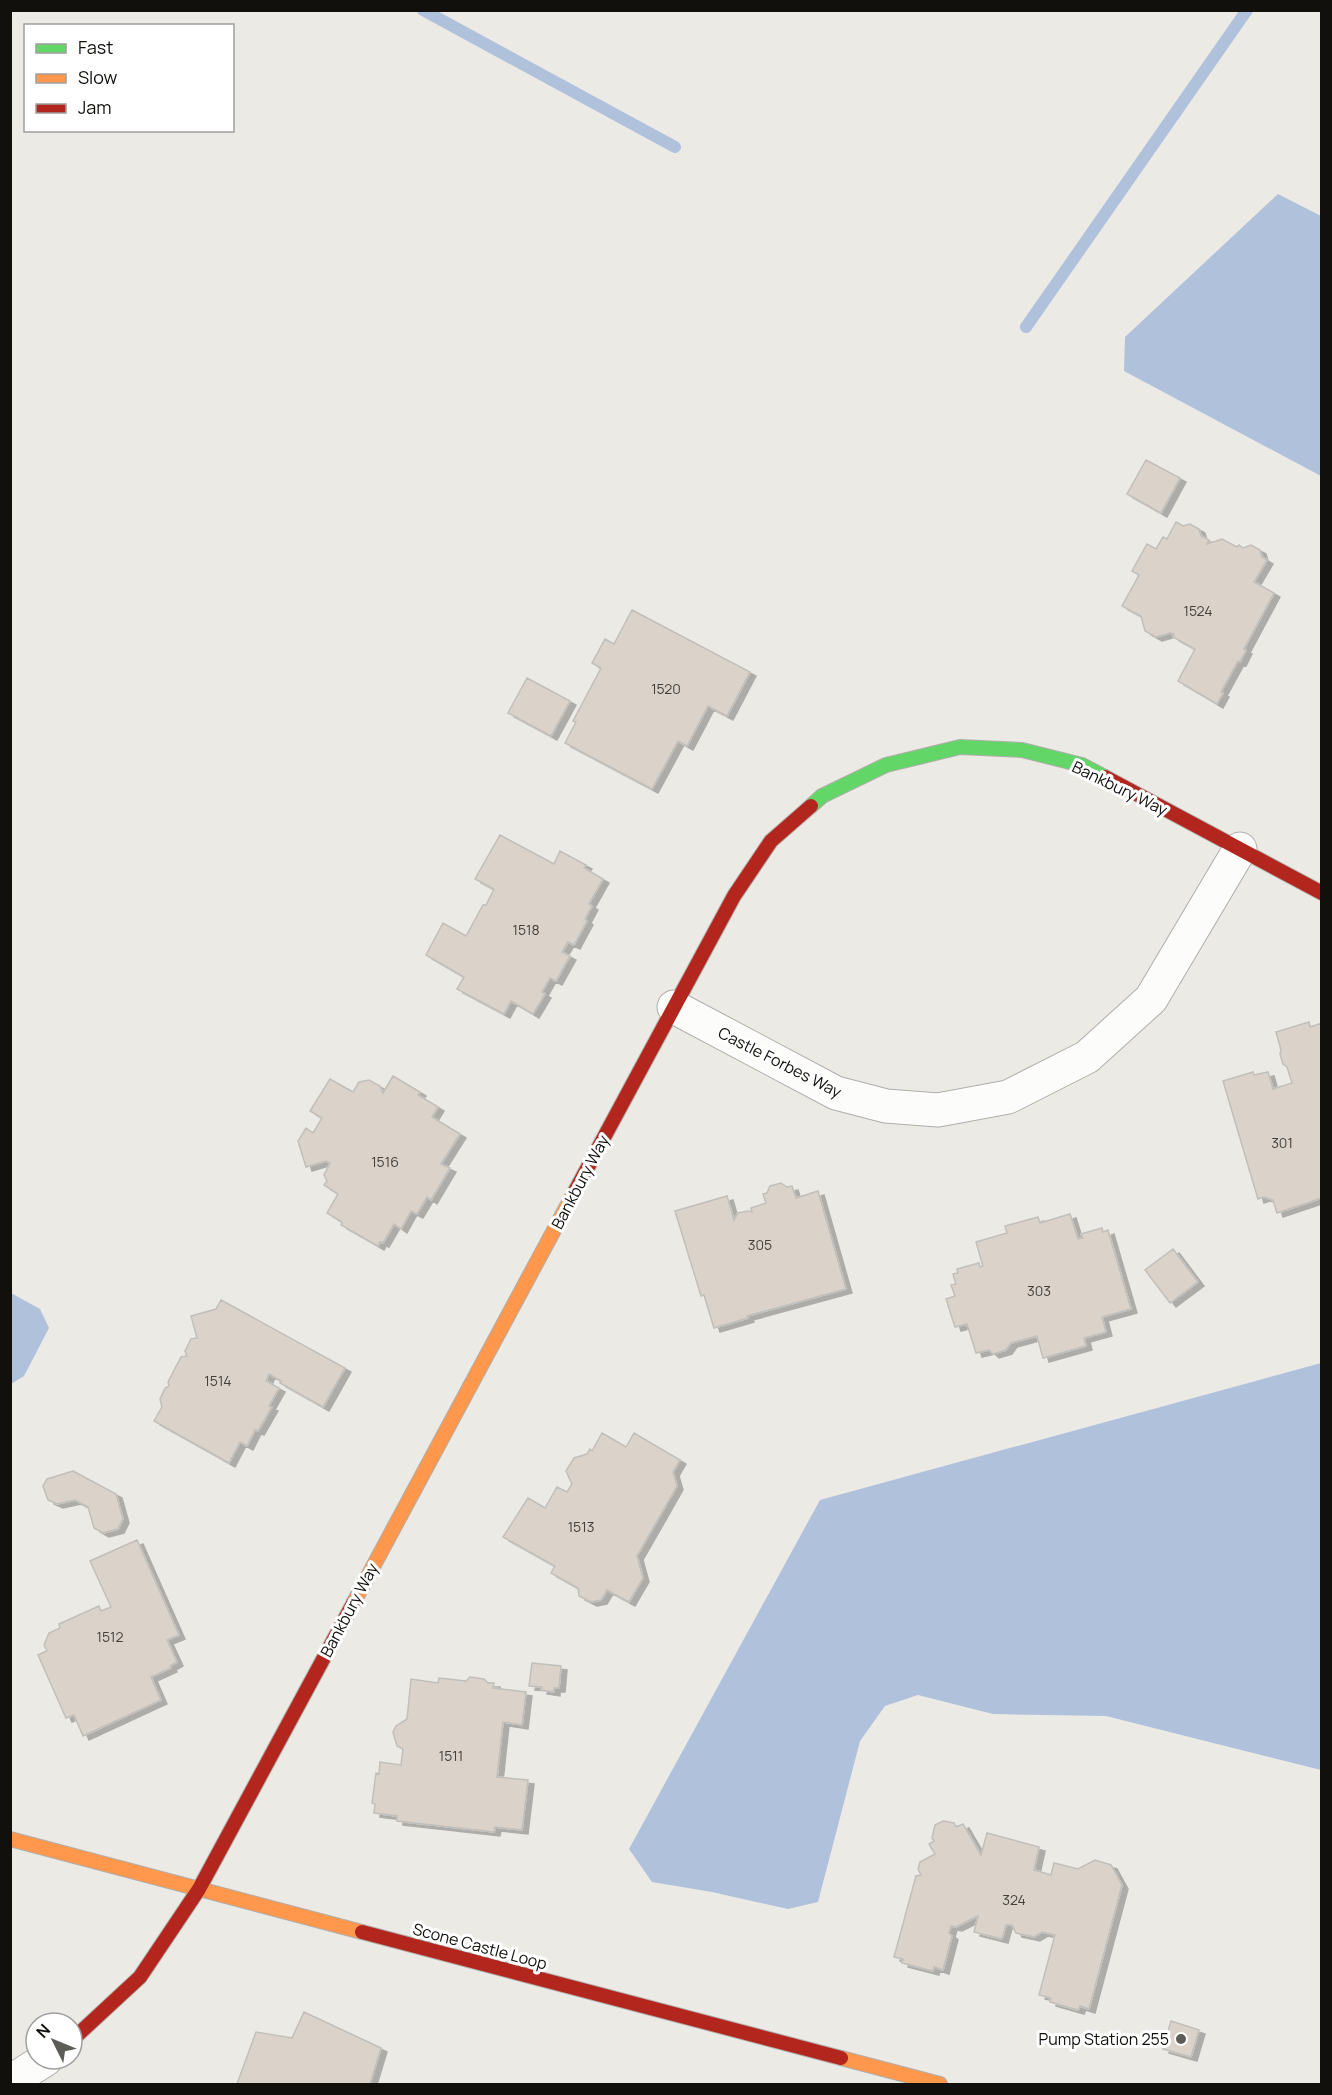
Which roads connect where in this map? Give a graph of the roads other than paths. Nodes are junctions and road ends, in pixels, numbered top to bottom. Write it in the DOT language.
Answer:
graph roads {
  1 [pos="1239,849"];
  2 [pos="1322,893"];
  3 [pos="674,1007"];
  4 [pos="10,1839"];
  5 [pos="199,1889"];
  6 [pos="84,2029"];
  7 [pos="27,2071"];
  8 [pos="889,2078"];
  9 [pos="10,2082"];
  10 [pos="940,2085"];
  1 -- 2 [label="street, Bankbury Way"];
  1 -- 3 [label="street, Castle Forbes Way"];
  1 -- 3 [label="street, Bankbury Way"];
  3 -- 5 [label="street, Bankbury Way"];
  4 -- 5 [label="street, Scone Castle Loop"];
  5 -- 6 [label="street, Bankbury Way"];
  5 -- 8 [label="street, Scone Castle Loop"];
  7 -- 9 [label="street"];
  8 -- 10 [label="street, Scone Castle Loop"];
}
